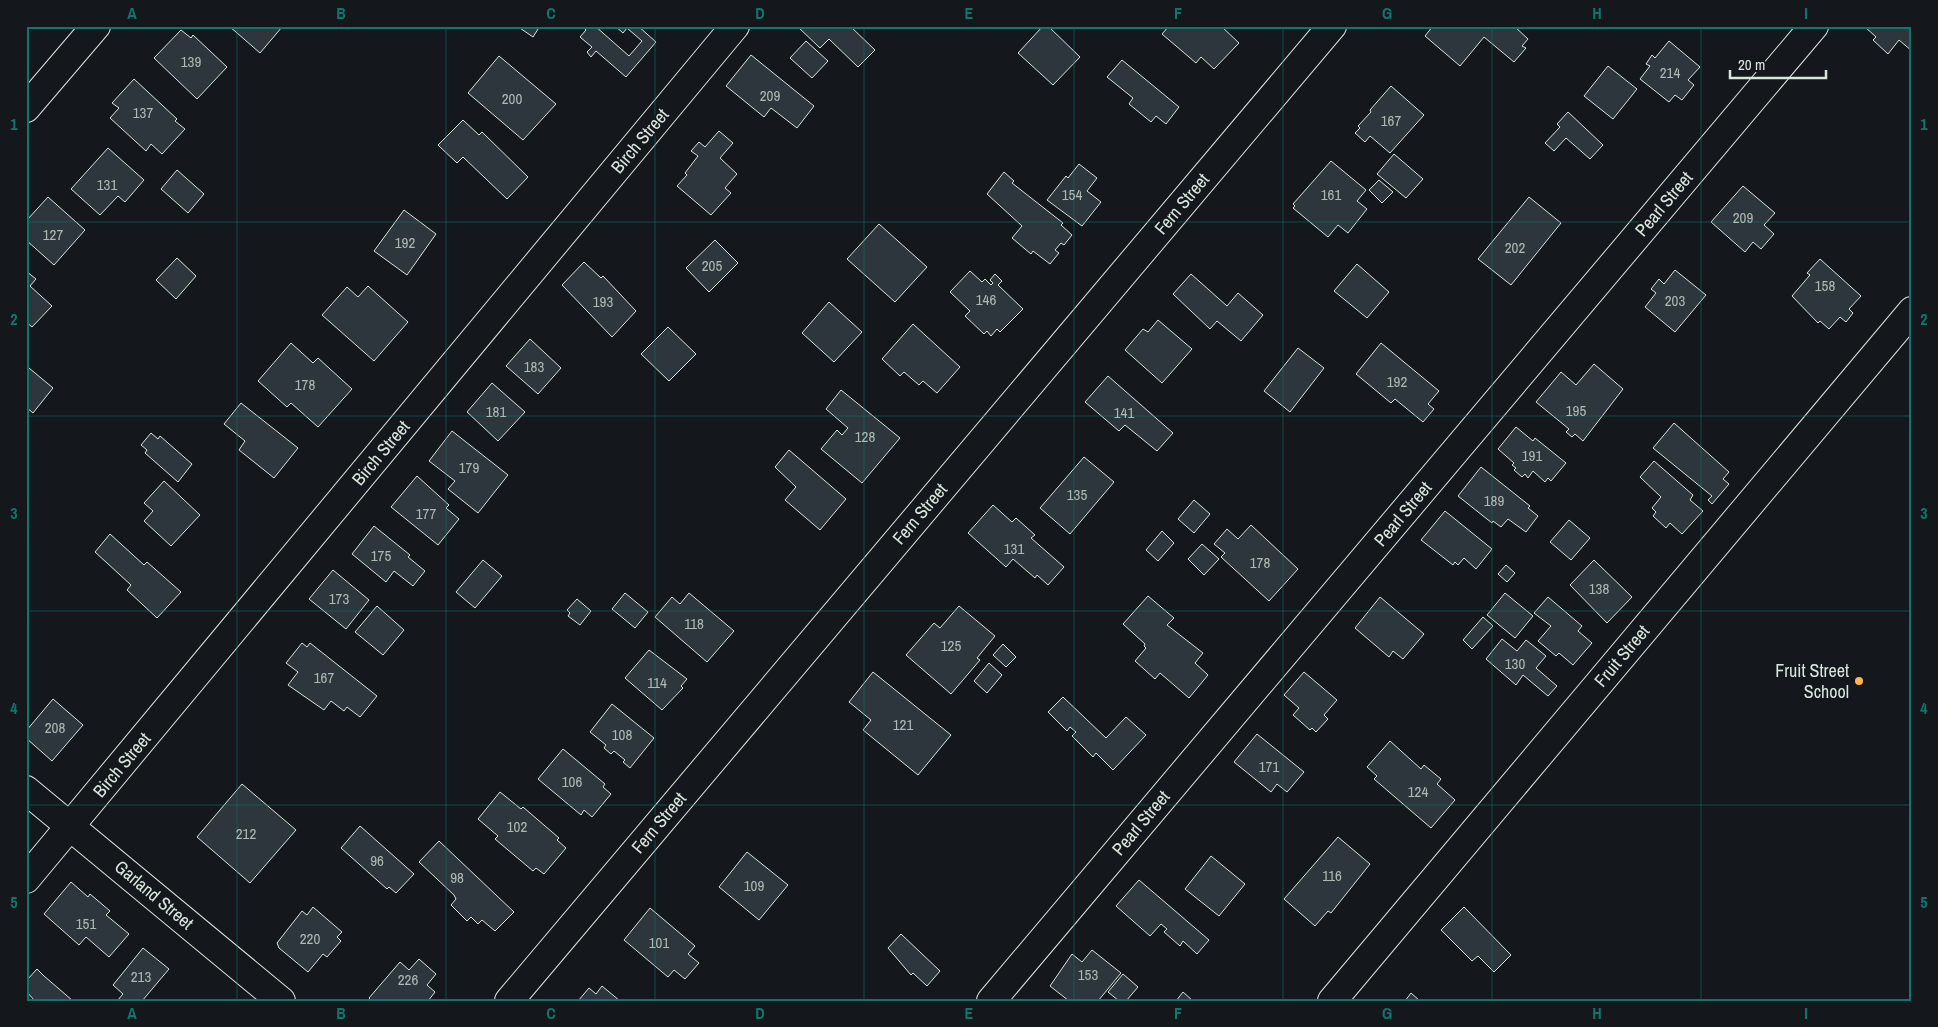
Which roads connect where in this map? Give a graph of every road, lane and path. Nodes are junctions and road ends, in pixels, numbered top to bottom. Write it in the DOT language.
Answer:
graph roads {
  1 [pos="96,26"];
  2 [pos="735,26"];
  3 [pos="1332,26"];
  4 [pos="1814,26"];
  5 [pos="26,108"];
  6 [pos="1912,311"];
  7 [pos="26,790"];
  8 [pos="71,827"];
  9 [pos="26,878"];
  10 [pos="281,1001"];
  11 [pos="509,1001"];
  12 [pos="991,1001"];
  13 [pos="1332,1001"];
  1 -- 5 [label="street"];
  2 -- 8 [label="street, Birch Street"];
  3 -- 11 [label="street, Fern Street"];
  4 -- 12 [label="street, Pearl Street"];
  6 -- 13 [label="street, Fruit Street"];
  7 -- 8 [label="street, Garland Street"];
  8 -- 9 [label="street, Birch Street"];
  8 -- 10 [label="street, Garland Street"];
}
